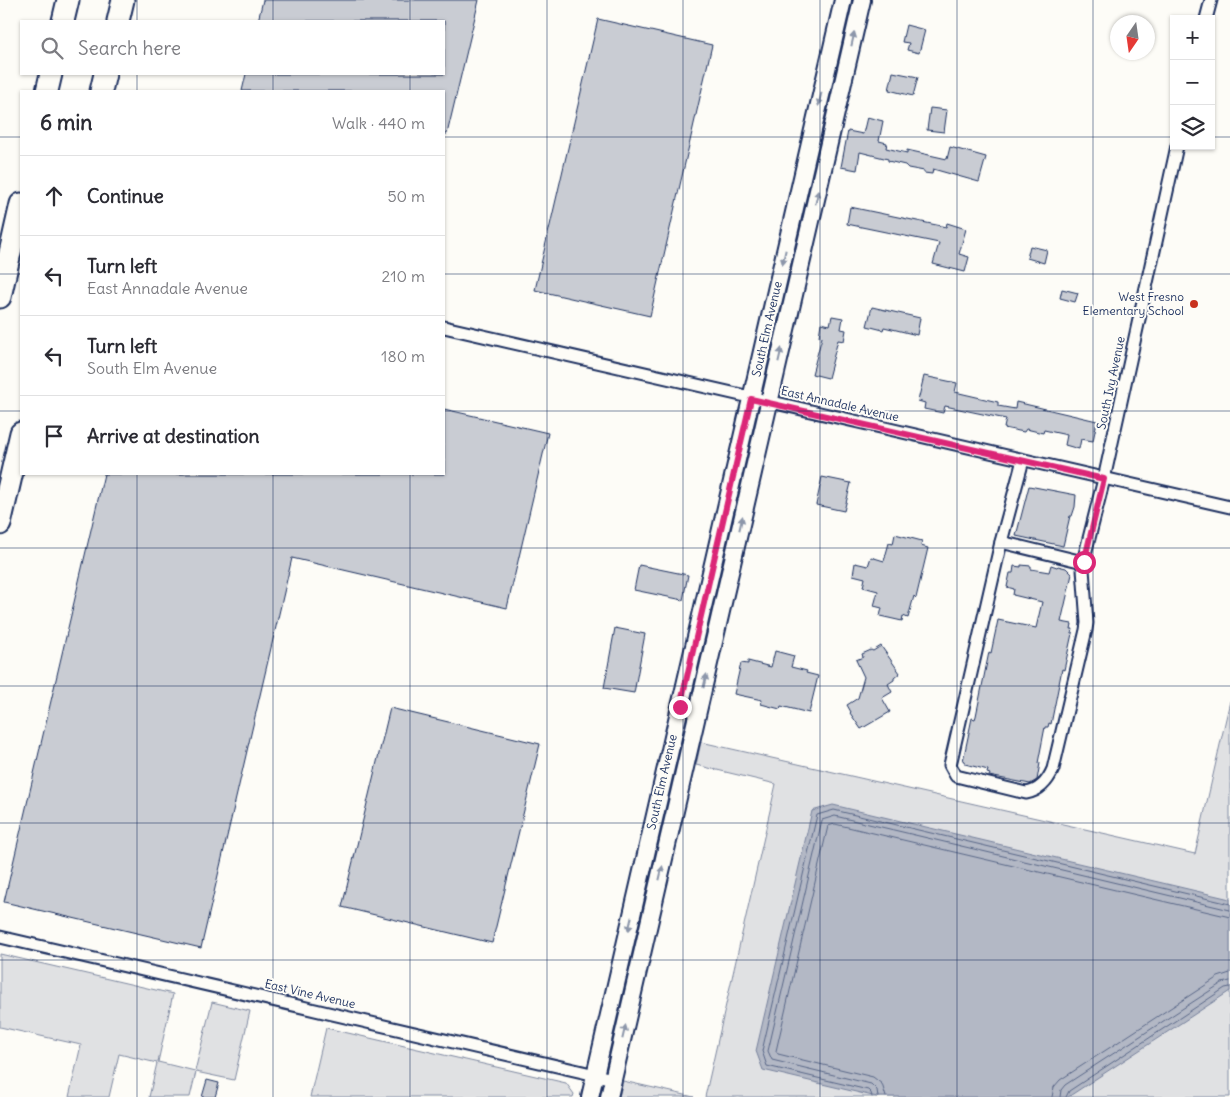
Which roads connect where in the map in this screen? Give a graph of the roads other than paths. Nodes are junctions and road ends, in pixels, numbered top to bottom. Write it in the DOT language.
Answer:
graph roads {
  1 [pos="68,0"];
  2 [pos="122,0"];
  3 [pos="843,0"];
  4 [pos="862,0"];
  5 [pos="1211,0"];
  6 [pos="1207,15"];
  7 [pos="63,20"];
  8 [pos="118,20"];
  9 [pos="51,75"];
  10 [pos="105,75"];
  11 [pos="47,90"];
  12 [pos="101,90"];
  13 [pos="1176,150"];
  14 [pos="20,208"];
  15 [pos="0,297"];
  16 [pos="445,328"];
  17 [pos="751,399"];
  18 [pos="769,403"];
  19 [pos="20,437"];
  20 [pos="1023,460"];
  21 [pos="1104,479"];
  22 [pos="1230,507"];
  23 [pos="0,524"];
  24 [pos="1001,542"];
  25 [pos="1084,562"];
  26 [pos="0,936"];
  27 [pos="594,1075"];
  28 [pos="613,1079"];
  29 [pos="590,1097"];
  30 [pos="609,1097"];
  1 -- 7 [label="highway"];
  2 -- 8 [label="highway"];
  3 -- 17 [label="main road, South Elm Avenue, one-way"];
  18 -- 4 [label="main road, South Elm Avenue, one-way"];
  5 -- 6 [label="street"];
  9 -- 11 [label="highway"];
  10 -- 12 [label="highway"];
  13 -- 21 [label="street, South Ivy Avenue"];
  14 -- 15 [label="highway"];
  16 -- 17 [label="street, East Annadale Avenue"];
  17 -- 18 [label="street, East Annadale Avenue"];
  17 -- 27 [label="main road, South Elm Avenue, one-way"];
  18 -- 20 [label="street, East Annadale Avenue"];
  28 -- 18 [label="main road, South Elm Avenue, one-way"];
  19 -- 23 [label="highway"];
  20 -- 21 [label="street, East Annadale Avenue"];
  20 -- 24 [label="street"];
  21 -- 22 [label="street, East Annadale Avenue"];
  21 -- 25 [label="street, South Ivy Avenue"];
  24 -- 25 [label="street"];
  24 -- 25 [label="street, South Ivy Avenue"];
  26 -- 27 [label="street, East Vine Avenue"];
  27 -- 28 [label="street, East Vine Avenue"];
  27 -- 29 [label="main road, South Elm Avenue"];
  28 -- 30 [label="main road, South Elm Avenue"];
}
